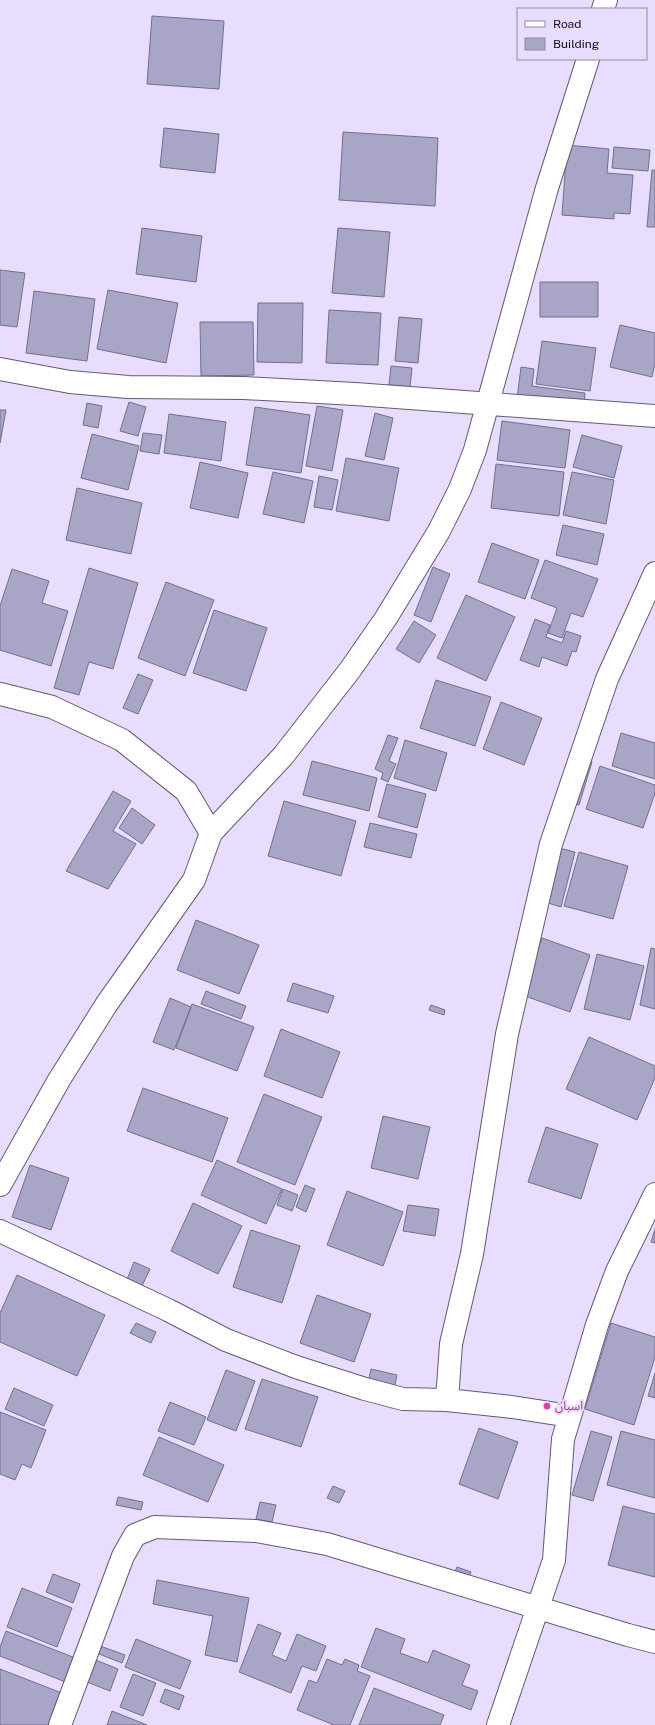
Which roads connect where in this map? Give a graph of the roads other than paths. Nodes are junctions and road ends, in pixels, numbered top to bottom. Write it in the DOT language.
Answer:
graph roads {
  1 [pos="588,60"];
  2 [pos="0,369"];
  3 [pos="488,403"];
  4 [pos="655,416"];
  5 [pos="655,573"];
  6 [pos="0,694"];
  7 [pos="211,832"];
  8 [pos="0,1185"];
  9 [pos="655,1194"];
  10 [pos="0,1231"];
  11 [pos="447,1400"];
  12 [pos="570,1416"];
  13 [pos="538,1609"];
  14 [pos="655,1642"];
  15 [pos="60,1725"];
  16 [pos="498,1725"];
  1 -- 3 [label="street"];
  2 -- 3 [label="street"];
  3 -- 4 [label="street"];
  3 -- 7 [label="street"];
  5 -- 11 [label="street"];
  6 -- 7 [label="street"];
  7 -- 8 [label="street"];
  9 -- 12 [label="street"];
  10 -- 11 [label="street"];
  11 -- 12 [label="street"];
  12 -- 13 [label="street"];
  13 -- 14 [label="street"];
  13 -- 15 [label="street"];
  13 -- 16 [label="street"];
}
